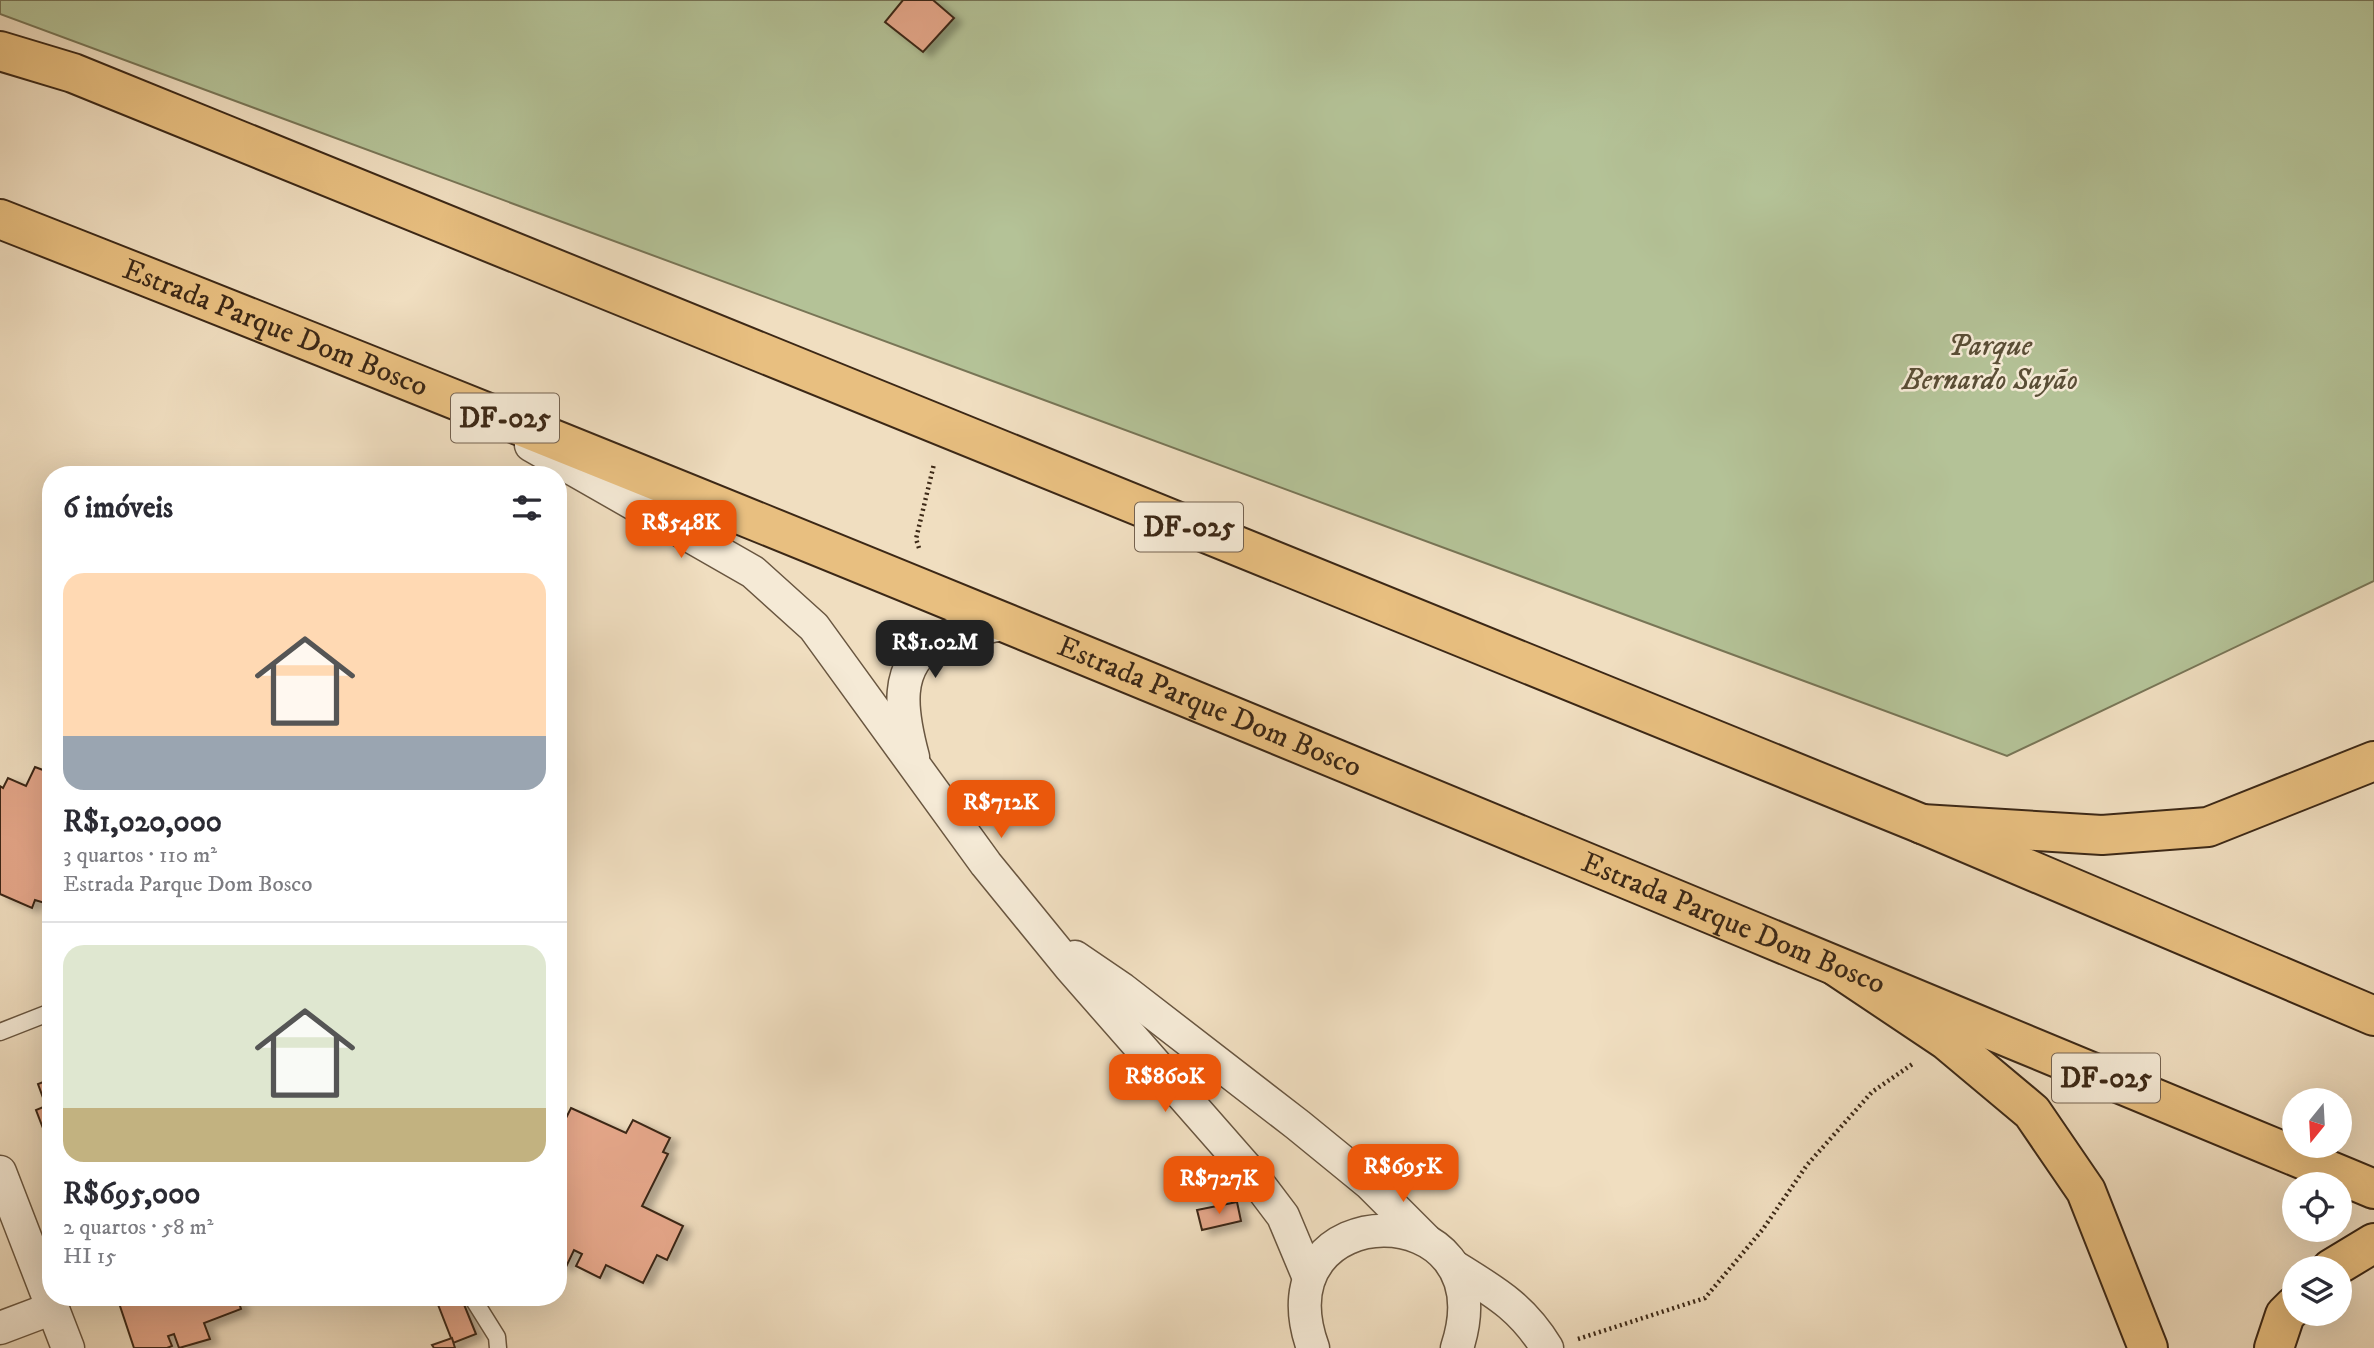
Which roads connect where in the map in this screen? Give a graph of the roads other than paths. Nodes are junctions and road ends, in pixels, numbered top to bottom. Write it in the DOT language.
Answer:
graph roads {
  1 [pos="0,51"];
  2 [pos="0,219"];
  3 [pos="416,382"];
  4 [pos="565,466"];
  5 [pos="567,467"];
  6 [pos="1008,623"];
  7 [pos="2374,761"];
  8 [pos="917,772"];
  9 [pos="1922,824"];
  10 [pos="1047,937"];
  11 [pos="1837,967"];
  12 [pos="42,1016"];
  13 [pos="2374,1016"];
  14 [pos="0,1032"];
  15 [pos="0,1172"];
  16 [pos="2374,1189"];
  17 [pos="1425,1239"];
  18 [pos="2374,1243"];
  19 [pos="2352,1256"];
  20 [pos="1455,1267"];
  21 [pos="1309,1278"];
  22 [pos="42,1280"];
  23 [pos="478,1306"];
  24 [pos="53,1308"];
  25 [pos="2282,1324"];
  26 [pos="0,1328"];
  27 [pos="1304,1339"];
  28 [pos="1561,1344"];
  29 [pos="68,1348"];
  30 [pos="498,1348"];
  31 [pos="1457,1348"];
  32 [pos="2148,1348"];
  33 [pos="2274,1348"];
  1 -- 9 [label="main road, DF-025"];
  2 -- 3 [label="main road, Estrada Parque Dom Bosco / DF-025"];
  3 -- 4 [label="street"];
  3 -- 6 [label="main road, Estrada Parque Dom Bosco / DF-025"];
  5 -- 8 [label="street"];
  6 -- 8 [label="street"];
  6 -- 11 [label="main road, Estrada Parque Dom Bosco / DF-025"];
  7 -- 9 [label="main road"];
  8 -- 10 [label="street"];
  9 -- 13 [label="main road, DF-025"];
  10 -- 17 [label="street"];
  10 -- 21 [label="street"];
  11 -- 16 [label="main road, Estrada Parque Dom Bosco / DF-025"];
  11 -- 32 [label="main road"];
  12 -- 14 [label="lane"];
  15 -- 22 [label="street"];
  17 -- 20 [label="street"];
  17 -- 21 [label="street"];
  18 -- 19 [label="main road"];
  20 -- 28 [label="street"];
  20 -- 31 [label="street"];
  21 -- 27 [label="street"];
  23 -- 30 [label="lane"];
  24 -- 26 [label="street"];
  24 -- 29 [label="street"];
  25 -- 33 [label="main road"];
}
